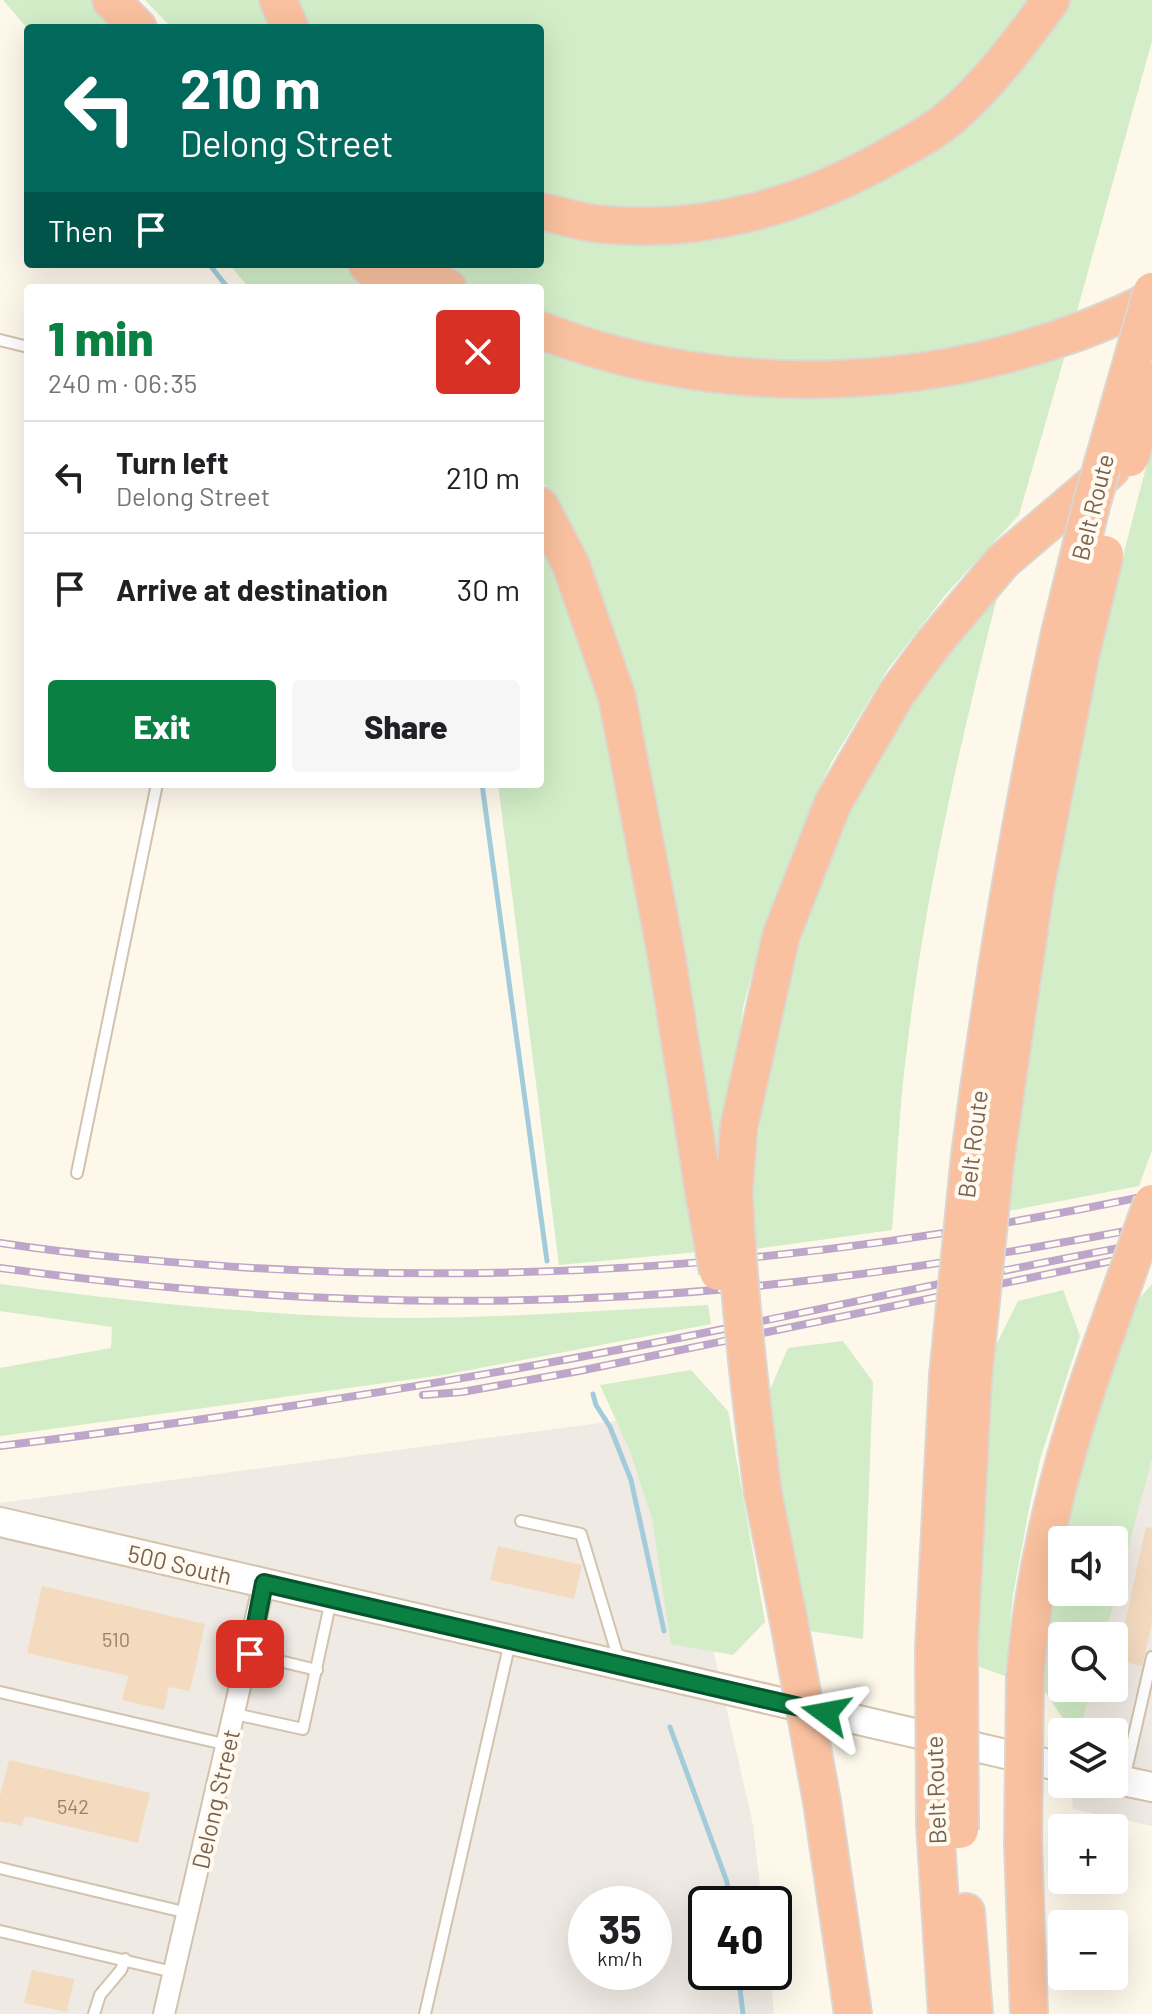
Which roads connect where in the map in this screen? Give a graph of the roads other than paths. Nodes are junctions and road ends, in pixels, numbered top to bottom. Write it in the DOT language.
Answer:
graph roads {
  1 [pos="111,0"];
  2 [pos="278,0"];
  3 [pos="1051,0"];
  4 [pos="134,24"];
  5 [pos="288,24"];
  6 [pos="544,212"];
  7 [pos="371,268"];
  8 [pos="415,268"];
  9 [pos="385,284"];
  10 [pos="441,284"];
  11 [pos="1152,291"];
  12 [pos="1152,300"];
  13 [pos="544,331"];
  14 [pos="0,340"];
  15 [pos="24,346"];
  16 [pos="1152,381"];
  17 [pos="1152,434"];
  18 [pos="544,514"];
  19 [pos="1071,643"];
  20 [pos="156,788"];
  21 [pos="77,1173"];
  22 [pos="720,1194"];
  23 [pos="1152,1203"];
  24 [pos="521,1521"];
  25 [pos="0,1522"];
  26 [pos="264,1583"];
  27 [pos="331,1599"];
  28 [pos="511,1640"];
  29 [pos="250,1654"];
  30 [pos="1152,1657"];
  31 [pos="620,1665"];
  32 [pos="317,1670"];
  33 [pos="0,1692"];
  34 [pos="1148,1698"];
  35 [pos="235,1714"];
  36 [pos="228,1745"];
  37 [pos="1128,1755"];
  38 [pos="1048,1764"];
  39 [pos="1128,1782"];
  40 [pos="1152,1787"];
  41 [pos="948,1827"];
  42 [pos="0,1868"];
  43 [pos="188,1913"];
  44 [pos="0,1931"];
  45 [pos="125,1959"];
  46 [pos="173,1972"];
  47 [pos="94,2014"];
  48 [pos="164,2014"];
  49 [pos="425,2014"];
  50 [pos="853,2014"];
  51 [pos="947,2014"];
  52 [pos="974,2014"];
  53 [pos="1029,2014"];
  1 -- 4 [label="highway"];
  2 -- 5 [label="highway"];
  3 -- 6 [label="highway"];
  7 -- 9 [label="highway"];
  8 -- 10 [label="highway"];
  11 -- 19 [label="highway, Belt Route, bridge"];
  12 -- 13 [label="highway"];
  14 -- 15 [label="lane"];
  16 -- 19 [label="highway, Belt Route, bridge"];
  17 -- 22 [label="highway"];
  18 -- 22 [label="highway"];
  19 -- 41 [label="highway, Belt Route, bridge"];
  20 -- 21 [label="lane"];
  22 -- 50 [label="highway, bridge"];
  23 -- 53 [label="highway, bridge"];
  24 -- 31 [label="lane"];
  25 -- 26 [label="street, 500 South"];
  26 -- 27 [label="street, 500 South"];
  26 -- 29 [label="street, Delong Street"];
  27 -- 28 [label="street, 500 South"];
  27 -- 32 [label="lane"];
  28 -- 31 [label="street, 500 South"];
  28 -- 49 [label="lane"];
  29 -- 32 [label="lane"];
  29 -- 35 [label="street, Delong Street"];
  30 -- 34 [label="lane"];
  31 -- 38 [label="street, 500 South"];
  32 -- 35 [label="lane"];
  33 -- 36 [label="lane"];
  34 -- 37 [label="lane"];
  35 -- 36 [label="street, Delong Street"];
  36 -- 43 [label="street, Delong Street"];
  39 -- 40 [label="street"];
  41 -- 51 [label="highway, Belt Route"];
  41 -- 52 [label="highway, Belt Route"];
  42 -- 43 [label="lane"];
  43 -- 46 [label="street, Delong Street"];
  44 -- 45 [label="lane"];
  45 -- 46 [label="lane"];
  45 -- 47 [label="lane"];
  46 -- 48 [label="street, Delong Street"];
}
